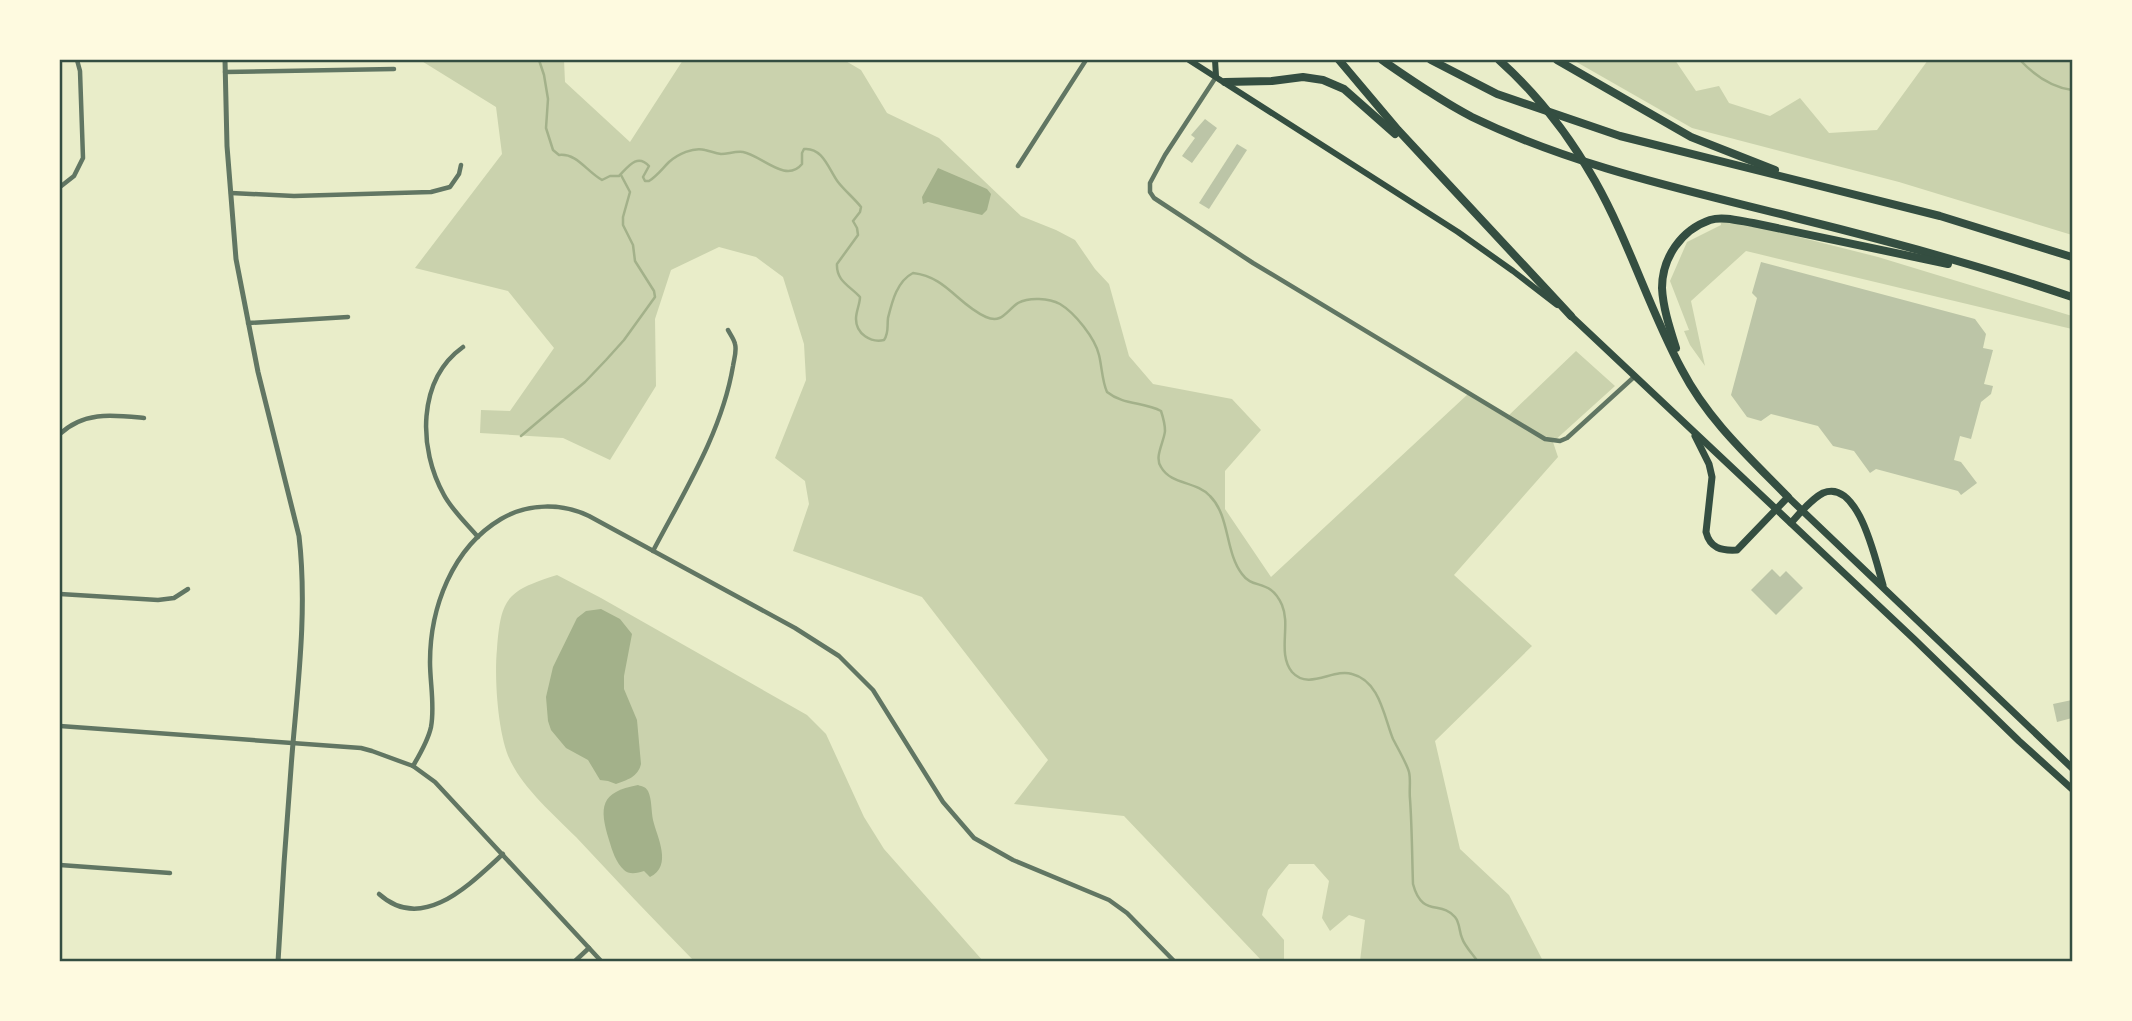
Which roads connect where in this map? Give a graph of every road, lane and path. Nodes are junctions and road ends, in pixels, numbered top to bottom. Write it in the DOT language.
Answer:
graph roads {
  1 [pos="78,60"];
  2 [pos="225,60"];
  3 [pos="1086,60"];
  4 [pos="1189,60"];
  5 [pos="1214,60"];
  6 [pos="1339,60"];
  7 [pos="1382,60"];
  8 [pos="1431,60"];
  9 [pos="1499,60"];
  10 [pos="1557,60"];
  11 [pos="394,69"];
  12 [pos="225,72"];
  13 [pos="1216,76"];
  14 [pos="1225,82"];
  15 [pos="461,164"];
  16 [pos="1018,166"];
  17 [pos="1437,173"];
  18 [pos="1820,186"];
  19 [pos="60,187"];
  20 [pos="231,194"];
  21 [pos="2073,257"];
  22 [pos="2028,282"];
  23 [pos="2073,297"];
  24 [pos="1571,316"];
  25 [pos="348,317"];
  26 [pos="248,323"];
  27 [pos="728,330"];
  28 [pos="463,347"];
  29 [pos="1682,371"];
  30 [pos="1634,377"];
  31 [pos="144,418"];
  32 [pos="1693,432"];
  33 [pos="60,434"];
  34 [pos="1788,497"];
  35 [pos="1776,509"];
  36 [pos="1802,511"];
  37 [pos="1791,523"];
  38 [pos="478,537"];
  39 [pos="653,551"];
  40 [pos="1883,586"];
  41 [pos="188,589"];
  42 [pos="60,594"];
  43 [pos="60,726"];
  44 [pos="293,744"];
  45 [pos="413,766"];
  46 [pos="2073,768"];
  47 [pos="2073,789"];
  48 [pos="503,854"];
  49 [pos="60,865"];
  50 [pos="170,873"];
  51 [pos="379,894"];
  52 [pos="589,948"];
  53 [pos="278,961"];
  54 [pos="574,961"];
  55 [pos="602,961"];
  56 [pos="1175,961"];
  1 -- 19 [label="street"];
  2 -- 12 [label="street"];
  3 -- 16 [label="street"];
  4 -- 13 [label="main road"];
  5 -- 13 [label="main road"];
  6 -- 17 [label="highway"];
  7 -- 22 [label="highway"];
  8 -- 18 [label="highway"];
  9 -- 29 [label="highway"];
  10 -- 18 [label="highway"];
  11 -- 12 [label="street"];
  12 -- 20 [label="street"];
  13 -- 14 [label="main road"];
  13 -- 30 [label="street"];
  14 -- 17 [label="highway"];
  14 -- 24 [label="main road"];
  15 -- 20 [label="street"];
  17 -- 24 [label="highway"];
  18 -- 21 [label="highway"];
  20 -- 26 [label="street"];
  22 -- 23 [label="highway"];
  22 -- 29 [label="highway"];
  24 -- 30 [label="highway"];
  25 -- 26 [label="street"];
  26 -- 44 [label="street"];
  27 -- 39 [label="street"];
  28 -- 38 [label="street"];
  29 -- 34 [label="highway"];
  30 -- 32 [label="highway"];
  31 -- 33 [label="street"];
  32 -- 35 [label="highway"];
  32 -- 35 [label="highway"];
  34 -- 35 [label="highway"];
  34 -- 36 [label="highway"];
  35 -- 37 [label="highway"];
  36 -- 37 [label="highway"];
  36 -- 40 [label="highway"];
  36 -- 40 [label="highway"];
  37 -- 47 [label="highway"];
  38 -- 39 [label="street"];
  38 -- 45 [label="street"];
  39 -- 56 [label="street"];
  40 -- 46 [label="highway"];
  41 -- 42 [label="street"];
  43 -- 44 [label="street"];
  44 -- 45 [label="street"];
  44 -- 53 [label="street"];
  45 -- 48 [label="street"];
  48 -- 51 [label="street"];
  48 -- 52 [label="street"];
  49 -- 50 [label="street"];
  52 -- 54 [label="street"];
  52 -- 55 [label="street"];
}
